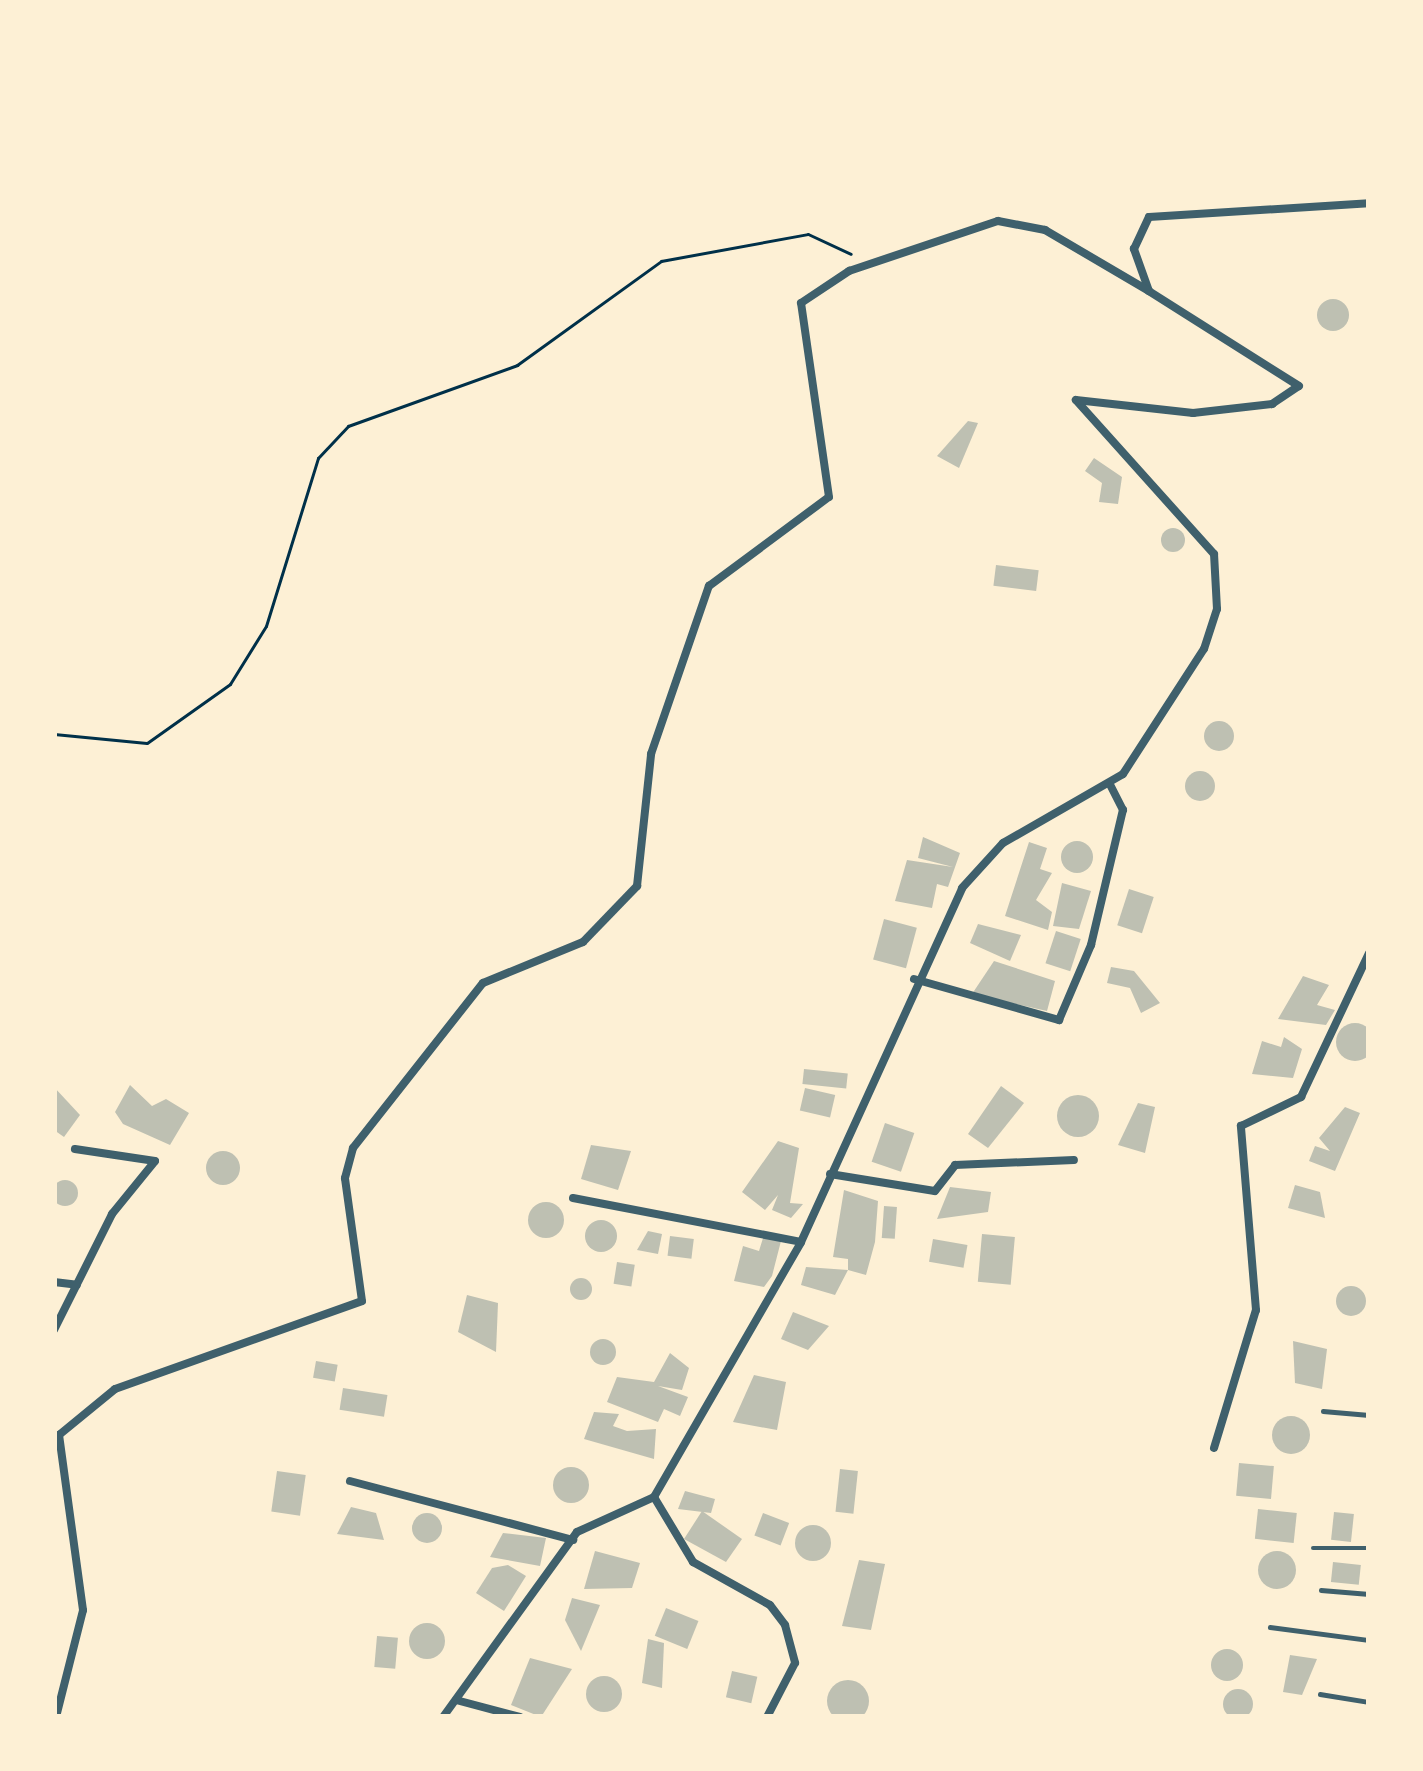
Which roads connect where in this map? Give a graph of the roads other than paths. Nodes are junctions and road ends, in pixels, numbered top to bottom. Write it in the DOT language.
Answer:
graph roads {
  1 [pos="1369,203"];
  2 [pos="1149,291"];
  3 [pos="1109,783"];
  4 [pos="1369,953"];
  5 [pos="914,980"];
  6 [pos="75,1149"];
  7 [pos="1074,1160"];
  8 [pos="830,1174"];
  9 [pos="573,1198"];
  10 [pos="802,1242"];
  11 [pos="54,1282"];
  12 [pos="77,1285"];
  13 [pos="54,1330"];
  14 [pos="1323,1411"];
  15 [pos="1369,1415"];
  16 [pos="1214,1448"];
  17 [pos="350,1481"];
  18 [pos="654,1496"];
  19 [pos="59,1498"];
  20 [pos="573,1540"];
  21 [pos="1312,1548"];
  22 [pos="1369,1548"];
  23 [pos="1321,1589"];
  24 [pos="1369,1594"];
  25 [pos="1270,1628"];
  26 [pos="1369,1640"];
  27 [pos="1320,1694"];
  28 [pos="456,1700"];
  29 [pos="1369,1702"];
  30 [pos="56,1717"];
  31 [pos="443,1717"];
  32 [pos="520,1717"];
  33 [pos="767,1717"];
  1 -- 2 [label="street"];
  2 -- 3 [label="street"];
  2 -- 19 [label="street"];
  3 -- 5 [label="street"];
  3 -- 5 [label="street"];
  4 -- 16 [label="street"];
  5 -- 8 [label="street"];
  6 -- 12 [label="street"];
  7 -- 8 [label="street"];
  8 -- 10 [label="street"];
  9 -- 10 [label="street"];
  10 -- 18 [label="street"];
  11 -- 12 [label="street"];
  12 -- 13 [label="street"];
  14 -- 15 [label="lane"];
  17 -- 20 [label="street"];
  18 -- 20 [label="street"];
  18 -- 33 [label="street"];
  19 -- 30 [label="street"];
  20 -- 28 [label="street"];
  21 -- 22 [label="lane"];
  23 -- 24 [label="lane"];
  25 -- 26 [label="lane"];
  27 -- 29 [label="lane"];
  28 -- 31 [label="street"];
  28 -- 32 [label="street"];
}
